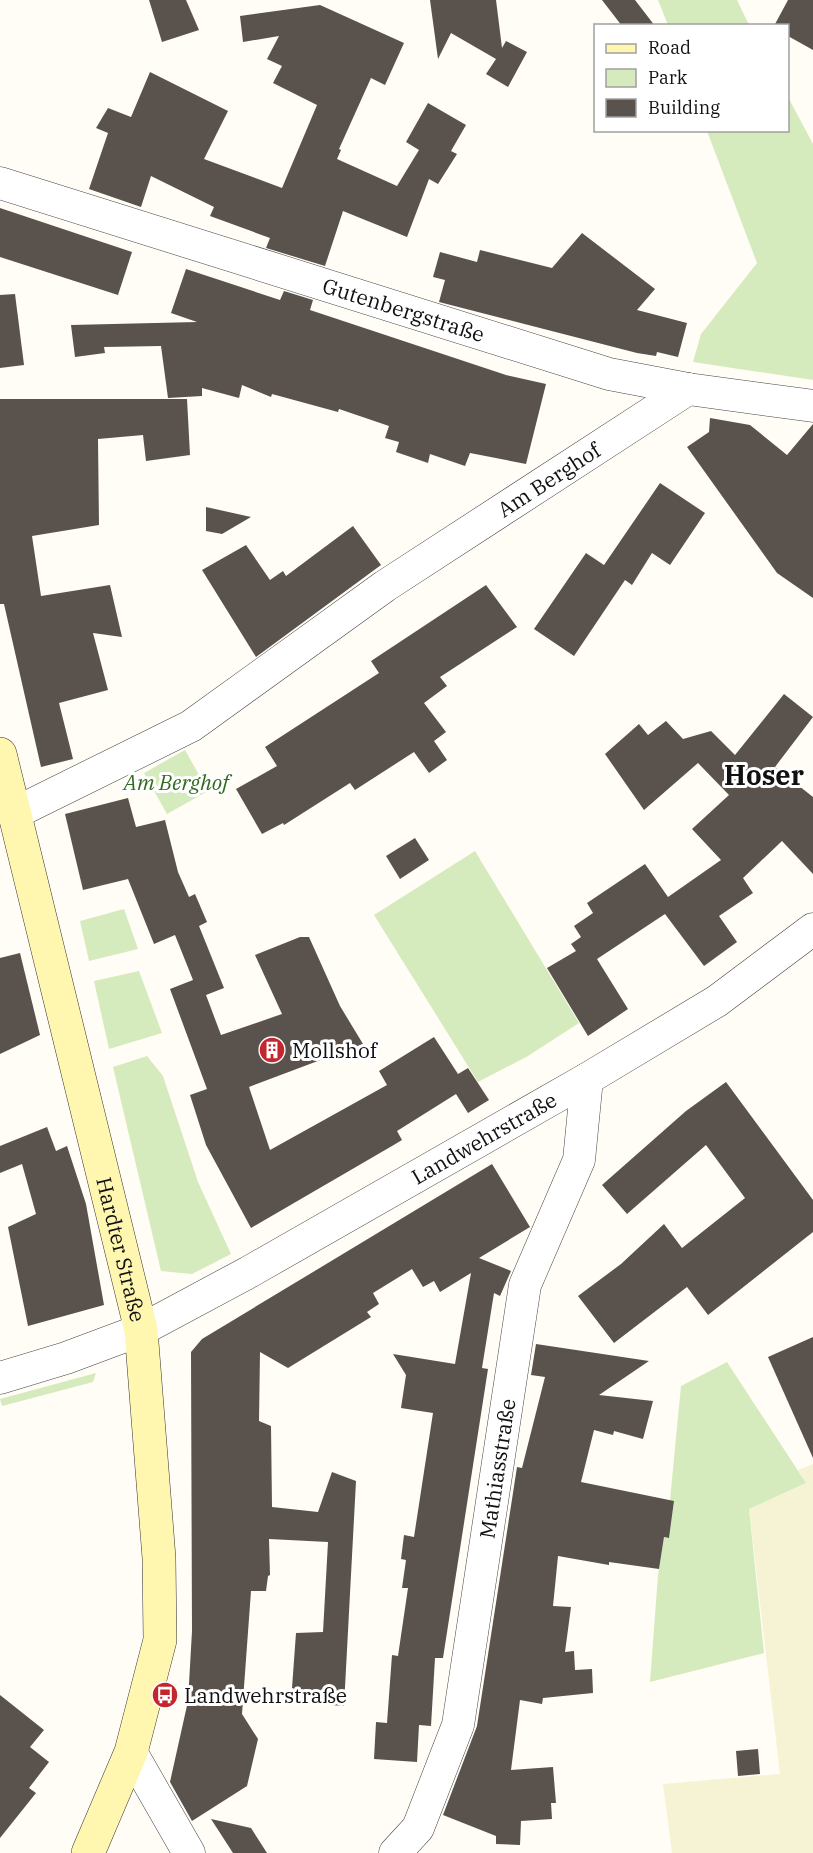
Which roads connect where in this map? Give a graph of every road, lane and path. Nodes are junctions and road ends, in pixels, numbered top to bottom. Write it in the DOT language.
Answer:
graph roads {
  1 [pos="0,183"];
  2 [pos="688,389"];
  3 [pos="813,405"];
  4 [pos="0,754"];
  5 [pos="13,814"];
  6 [pos="813,929"];
  7 [pos="587,1079"];
  8 [pos="141,1330"];
  9 [pos="0,1378"];
  10 [pos="131,1752"];
  11 [pos="88,1853"];
  12 [pos="189,1853"];
  13 [pos="395,1853"];
  1 -- 2 [label="street, Gutenbergstraße"];
  2 -- 3 [label="street, Gutenbergstraße"];
  2 -- 5 [label="street, Am Berghof"];
  4 -- 5 [label="main road, Hardter Straße"];
  5 -- 8 [label="main road, Hardter Straße"];
  6 -- 7 [label="street, Landwehrstraße"];
  7 -- 8 [label="street, Landwehrstraße"];
  7 -- 13 [label="street, Mathiasstraße"];
  8 -- 9 [label="street, Landwehrstraße"];
  8 -- 10 [label="main road, Hardter Straße"];
  10 -- 11 [label="main road, Hardter Straße"];
  10 -- 12 [label="street"];
}
